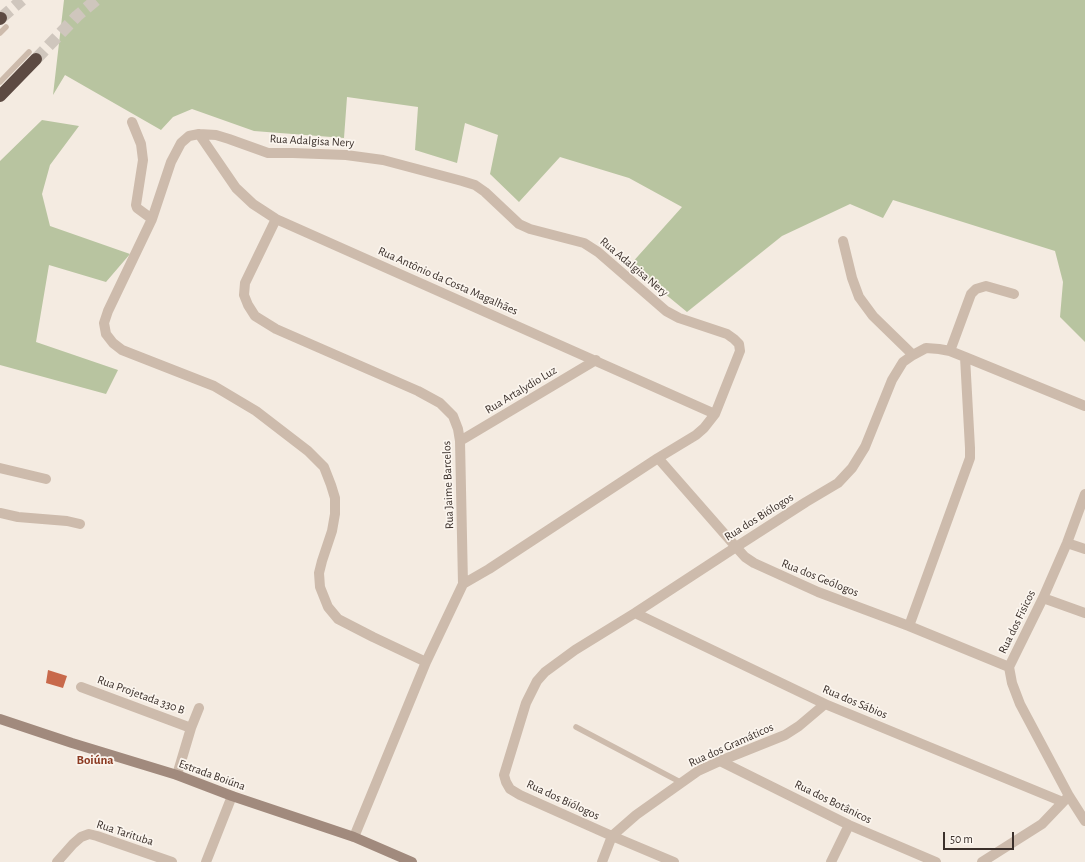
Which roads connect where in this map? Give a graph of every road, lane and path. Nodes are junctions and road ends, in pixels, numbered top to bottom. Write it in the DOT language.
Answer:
graph roads {
  1 [pos="2,21"];
  2 [pos="0,33"];
  3 [pos="32,55"];
  4 [pos="0,82"];
  5 [pos="0,96"];
  6 [pos="132,122"];
  7 [pos="199,134"];
  8 [pos="152,219"];
  9 [pos="276,219"];
  10 [pos="843,242"];
  11 [pos="1014,294"];
  12 [pos="950,351"];
  13 [pos="913,355"];
  14 [pos="965,357"];
  15 [pos="596,360"];
  16 [pos="1085,406"];
  17 [pos="715,414"];
  18 [pos="460,441"];
  19 [pos="658,458"];
  20 [pos="0,468"];
  21 [pos="46,479"];
  22 [pos="1085,494"];
  23 [pos="0,513"];
  24 [pos="80,524"];
  25 [pos="1067,543"];
  26 [pos="736,547"];
  27 [pos="1085,549"];
  28 [pos="463,584"];
  29 [pos="1043,598"];
  30 [pos="635,613"];
  31 [pos="1085,613"];
  32 [pos="909,626"];
  33 [pos="426,662"];
  34 [pos="1010,667"];
  35 [pos="81,687"];
  36 [pos="824,704"];
  37 [pos="199,708"];
  38 [pos="0,719"];
  39 [pos="576,727"];
  40 [pos="191,728"];
  41 [pos="720,761"];
  42 [pos="177,775"];
  43 [pos="682,783"];
  44 [pos="232,796"];
  45 [pos="1066,799"];
  46 [pos="1085,821"];
  47 [pos="849,825"];
  48 [pos="612,836"];
  49 [pos="354,837"];
  50 [pos="57,862"];
  51 [pos="172,862"];
  52 [pos="206,862"];
  53 [pos="412,862"];
  54 [pos="602,862"];
  55 [pos="674,862"];
  56 [pos="831,862"];
  57 [pos="936,862"];
  58 [pos="982,862"];
  1 -- 2 [label="lane"];
  3 -- 4 [label="lane"];
  3 -- 5 [label="highway"];
  6 -- 8 [label="street"];
  7 -- 8 [label="street"];
  7 -- 9 [label="street, Rua Antônio da Costa Magalhães"];
  7 -- 17 [label="street, Rua Adalgisa Nery"];
  8 -- 33 [label="street"];
  9 -- 15 [label="street, Rua Antônio da Costa Magalhães"];
  9 -- 18 [label="street, Rua Jaime Barcelos"];
  10 -- 13 [label="street"];
  11 -- 12 [label="street"];
  12 -- 13 [label="street, Rua dos Biólogos"];
  12 -- 14 [label="street, Rua dos Biólogos"];
  13 -- 26 [label="street, Rua dos Biólogos"];
  14 -- 16 [label="street"];
  14 -- 32 [label="street"];
  15 -- 17 [label="street, Rua Antônio da Costa Magalhães"];
  15 -- 18 [label="street, Rua Artalydio Luz"];
  17 -- 19 [label="street, Rua Adalgisa Nery"];
  18 -- 28 [label="street, Rua Jaime Barcelos"];
  19 -- 26 [label="street, Rua dos Geólogos"];
  19 -- 28 [label="street, Rua Adalgisa Nery"];
  20 -- 21 [label="street"];
  22 -- 25 [label="street, Rua dos Físicos"];
  23 -- 24 [label="street"];
  25 -- 27 [label="street"];
  25 -- 29 [label="street, Rua dos Físicos"];
  26 -- 30 [label="street, Rua dos Biólogos"];
  26 -- 32 [label="street, Rua dos Geólogos"];
  28 -- 33 [label="street, Rua Jaime Barcelos"];
  29 -- 31 [label="street"];
  29 -- 34 [label="street, Rua dos Físicos"];
  30 -- 36 [label="street, Rua dos Sábios"];
  30 -- 48 [label="street, Rua dos Biólogos"];
  32 -- 34 [label="street, Rua dos Geólogos"];
  33 -- 49 [label="street, Rua Jaime Barcelos"];
  34 -- 45 [label="street, Rua dos Físicos"];
  35 -- 40 [label="street, Rua Projetada 330 B"];
  36 -- 41 [label="street, Rua dos Gramáticos"];
  36 -- 45 [label="street, Rua dos Sábios"];
  37 -- 40 [label="street"];
  38 -- 42 [label="street, Estrada Boiúna"];
  39 -- 43 [label="lane"];
  40 -- 42 [label="street"];
  41 -- 43 [label="street, Rua dos Gramáticos"];
  41 -- 47 [label="street, Rua dos Botânicos"];
  42 -- 44 [label="street, Estrada Boiúna"];
  43 -- 48 [label="street, Rua dos Gramáticos"];
  44 -- 49 [label="street, Estrada Boiúna"];
  44 -- 52 [label="street"];
  45 -- 46 [label="street, Rua dos Físicos"];
  45 -- 58 [label="street"];
  47 -- 56 [label="street"];
  47 -- 57 [label="street, Rua dos Botânicos"];
  48 -- 54 [label="street, Rua dos Gramáticos"];
  48 -- 55 [label="street, Rua dos Biólogos"];
  49 -- 53 [label="street, Estrada Boiúna"];
  50 -- 51 [label="street, Rua Tarituba"];
}
